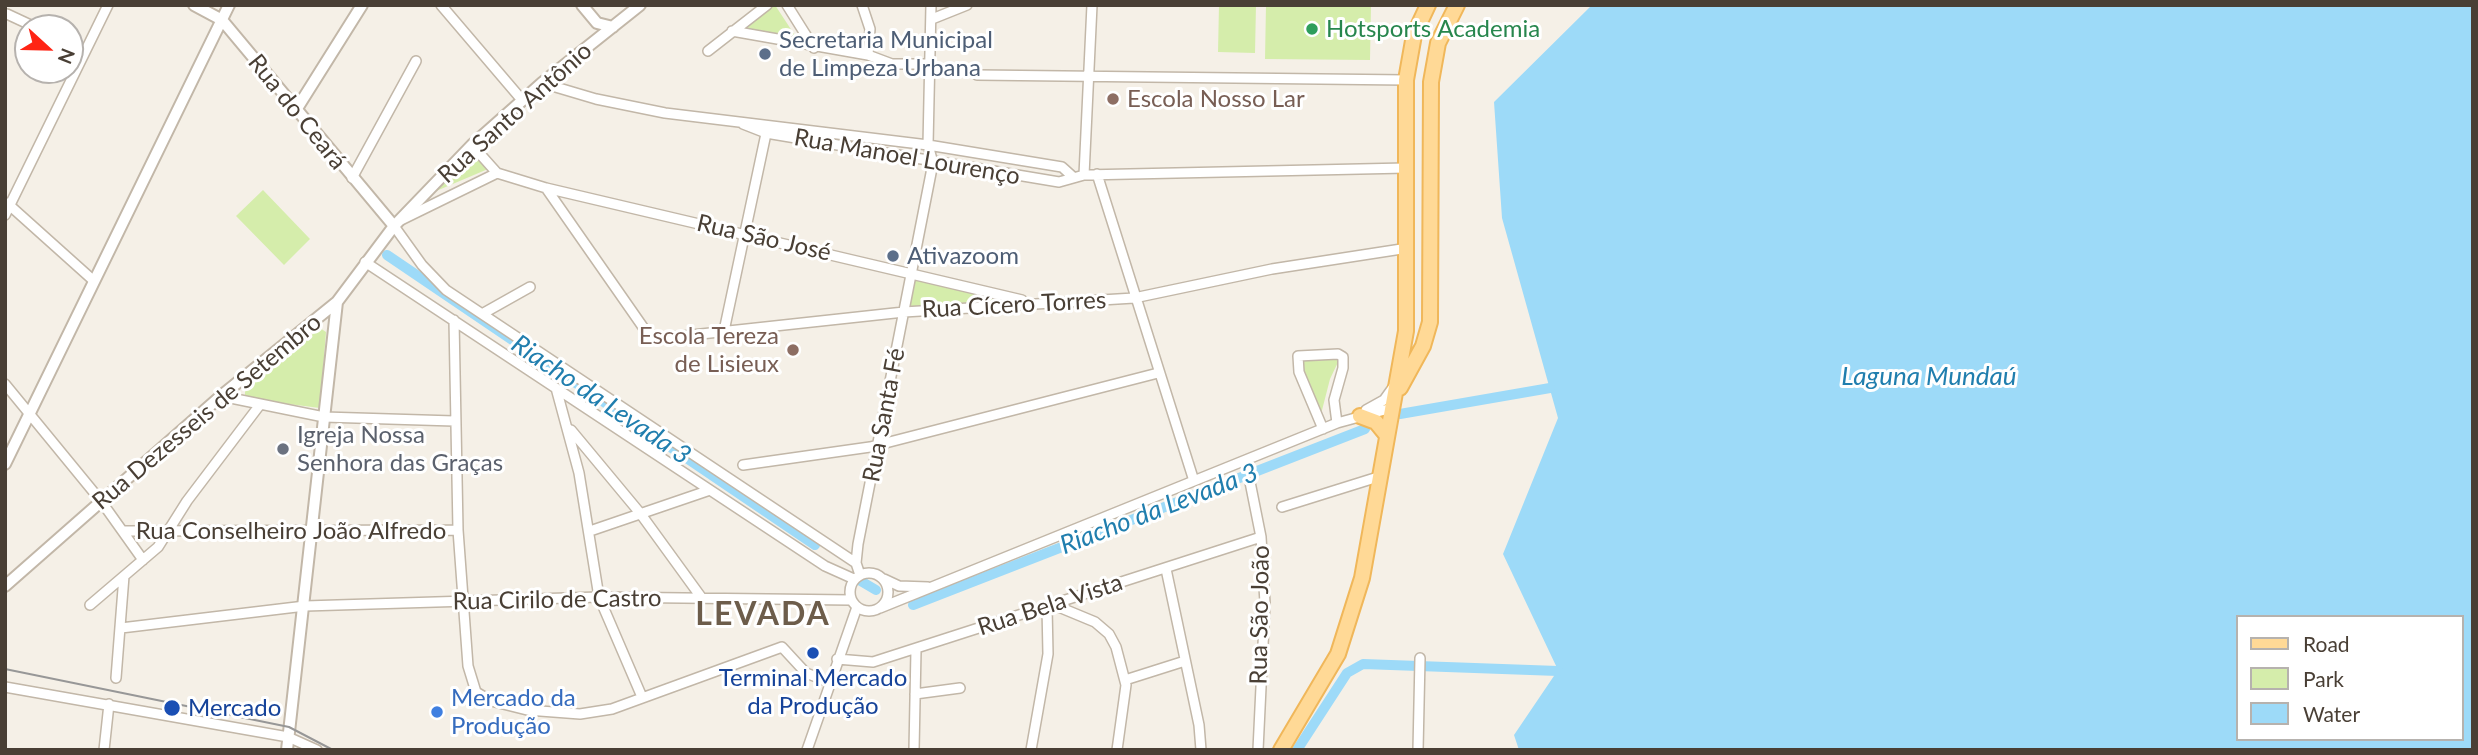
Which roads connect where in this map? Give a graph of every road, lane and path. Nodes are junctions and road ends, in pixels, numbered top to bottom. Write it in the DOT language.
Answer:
graph roads {
  1 [pos="108,5"];
  2 [pos="194,5"];
  3 [pos="229,5"];
  4 [pos="362,5"];
  5 [pos="441,5"];
  6 [pos="582,5"];
  7 [pos="640,5"];
  8 [pos="787,5"];
  9 [pos="862,5"];
  10 [pos="932,5"];
  11 [pos="967,5"];
  12 [pos="1092,5"];
  13 [pos="1428,5"];
  14 [pos="1457,5"];
  15 [pos="762,6"];
  16 [pos="932,19"];
  17 [pos="222,20"];
  18 [pos="597,23"];
  19 [pos="613,27"];
  20 [pos="732,32"];
  21 [pos="598,39"];
  22 [pos="814,48"];
  23 [pos="708,51"];
  24 [pos="84,53"];
  25 [pos="868,55"];
  26 [pos="416,61"];
  27 [pos="929,64"];
  28 [pos="977,75"];
  29 [pos="1089,76"];
  30 [pos="1406,80"];
  31 [pos="542,83"];
  32 [pos="69,84"];
  33 [pos="522,100"];
  34 [pos="296,110"];
  35 [pos="1405,124"];
  36 [pos="1431,125"];
  37 [pos="767,129"];
  38 [pos="472,145"];
  39 [pos="928,145"];
  40 [pos="1406,149"];
  41 [pos="1431,149"];
  42 [pos="933,163"];
  43 [pos="1406,168"];
  44 [pos="497,173"];
  45 [pos="1097,174"];
  46 [pos="1084,175"];
  47 [pos="1072,176"];
  48 [pos="352,178"];
  49 [pos="546,188"];
  50 [pos="7,208"];
  51 [pos="397,224"];
  52 [pos="743,234"];
  53 [pos="1408,248"];
  54 [pos="365,262"];
  55 [pos="913,272"];
  56 [pos="94,281"];
  57 [pos="530,287"];
  58 [pos="1134,298"];
  59 [pos="337,302"];
  60 [pos="1030,302"];
  61 [pos="904,312"];
  62 [pos="482,314"];
  63 [pos="454,320"];
  64 [pos="724,331"];
  65 [pos="1158,373"];
  66 [pos="1396,383"];
  67 [pos="5,384"];
  68 [pos="556,388"];
  69 [pos="221,396"];
  70 [pos="1393,403"];
  71 [pos="259,406"];
  72 [pos="30,413"];
  73 [pos="324,417"];
  74 [pos="1356,417"];
  75 [pos="454,421"];
  76 [pos="1337,423"];
  77 [pos="569,427"];
  78 [pos="1323,429"];
  79 [pos="1385,433"];
  80 [pos="879,445"];
  81 [pos="5,464"];
  82 [pos="743,465"];
  83 [pos="1378,477"];
  84 [pos="1194,481"];
  85 [pos="1250,482"];
  86 [pos="710,490"];
  87 [pos="101,501"];
  88 [pos="1282,507"];
  89 [pos="640,513"];
  90 [pos="458,530"];
  91 [pos="590,530"];
  92 [pos="123,531"];
  93 [pos="165,532"];
  94 [pos="313,533"];
  95 [pos="1261,537"];
  96 [pos="143,560"];
  97 [pos="856,563"];
  98 [pos="1166,569"];
  99 [pos="124,576"];
  100 [pos="857,577"];
  101 [pos="883,579"];
  102 [pos="5,586"];
  103 [pos="930,587"];
  104 [pos="598,597"];
  105 [pos="701,597"];
  106 [pos="463,602"];
  107 [pos="854,604"];
  108 [pos="90,605"];
  109 [pos="305,606"];
  110 [pos="1050,606"];
  111 [pos="880,608"];
  112 [pos="121,628"];
  113 [pos="916,650"];
  114 [pos="837,659"];
  115 [pos="1185,662"];
  116 [pos="1420,663"];
  117 [pos="116,678"];
  118 [pos="1125,680"];
  119 [pos="829,682"];
  120 [pos="5,687"];
  121 [pos="960,688"];
  122 [pos="915,694"];
  123 [pos="642,697"];
  124 [pos="109,704"];
  125 [pos="288,737"];
  126 [pos="104,750"];
  127 [pos="287,750"];
  128 [pos="317,750"];
  129 [pos="807,750"];
  130 [pos="914,750"];
  131 [pos="1031,750"];
  132 [pos="1117,750"];
  133 [pos="1201,750"];
  134 [pos="1258,750"];
  135 [pos="1281,750"];
  136 [pos="1419,750"];
  1 -- 24 [label="street"];
  2 -- 17 [label="street, Rua do Ceará"];
  3 -- 17 [label="street"];
  4 -- 34 [label="street"];
  5 -- 33 [label="street"];
  6 -- 18 [label="street"];
  7 -- 19 [label="street, Rua Santo Antônio"];
  8 -- 22 [label="street"];
  9 -- 25 [label="street"];
  10 -- 16 [label="street, Rua Santa Fé"];
  11 -- 16 [label="street"];
  12 -- 29 [label="street"];
  13 -- 30 [label="main road"];
  14 -- 36 [label="main road"];
  15 -- 20 [label="street"];
  16 -- 27 [label="street, Rua Santa Fé"];
  17 -- 34 [label="street, Rua do Ceará"];
  17 -- 56 [label="street"];
  18 -- 19 [label="street"];
  18 -- 21 [label="street"];
  19 -- 21 [label="street, Rua Santo Antônio"];
  20 -- 22 [label="street"];
  20 -- 23 [label="street"];
  21 -- 31 [label="street, Rua Santo Antônio"];
  22 -- 25 [label="street"];
  25 -- 27 [label="street"];
  26 -- 48 [label="street"];
  27 -- 39 [label="street, Rua Santa Fé"];
  28 -- 29 [label="street"];
  29 -- 30 [label="street"];
  29 -- 46 [label="street"];
  30 -- 35 [label="main road"];
  31 -- 33 [label="street, Rua Santo Antônio"];
  31 -- 37 [label="street, Rua Manoel Lourenço"];
  32 -- 50 [label="street"];
  33 -- 38 [label="street, Rua Santo Antônio"];
  34 -- 48 [label="street, Rua do Ceará"];
  35 -- 36 [label="main road"];
  35 -- 40 [label="main road"];
  36 -- 41 [label="main road"];
  37 -- 39 [label="street, Rua Manoel Lourenço"];
  37 -- 42 [label="street, Rua Manoel Lourenço"];
  37 -- 52 [label="street"];
  38 -- 44 [label="street"];
  38 -- 51 [label="street, Rua Santo Antônio"];
  39 -- 42 [label="street, Rua Santa Fé"];
  39 -- 47 [label="street, Rua Manoel Lourenço"];
  40 -- 41 [label="main road"];
  40 -- 43 [label="main road"];
  41 -- 70 [label="main road"];
  42 -- 47 [label="street, Rua Manoel Lourenço"];
  42 -- 55 [label="street, Rua Santa Fé"];
  43 -- 45 [label="street, Rua Manoel Lourenço"];
  43 -- 53 [label="main road"];
  44 -- 49 [label="street, Rua São José"];
  44 -- 51 [label="street"];
  45 -- 46 [label="street, Rua Manoel Lourenço"];
  45 -- 58 [label="street"];
  46 -- 47 [label="street, Rua Manoel Lourenço"];
  48 -- 51 [label="street, Rua do Ceará"];
  49 -- 52 [label="street, Rua São José"];
  49 -- 64 [label="street, Rua Cícero Torres"];
  50 -- 56 [label="street"];
  51 -- 54 [label="street, Rua Dezesseis de Setembro"];
  51 -- 62 [label="street"];
  52 -- 55 [label="street, Rua São José"];
  52 -- 64 [label="street"];
  53 -- 58 [label="street, Rua Cícero Torres"];
  53 -- 66 [label="main road"];
  54 -- 59 [label="street, Rua Dezesseis de Setembro"];
  54 -- 63 [label="street"];
  55 -- 60 [label="street, Rua São José"];
  55 -- 61 [label="street, Rua Santa Fé"];
  56 -- 72 [label="street"];
  57 -- 62 [label="street"];
  58 -- 60 [label="street, Rua Cícero Torres"];
  58 -- 65 [label="street"];
  59 -- 69 [label="street, Rua Dezesseis de Setembro"];
  59 -- 73 [label="street"];
  60 -- 61 [label="street, Rua Cícero Torres"];
  61 -- 64 [label="street, Rua Cícero Torres"];
  61 -- 80 [label="street, Rua Santa Fé"];
  62 -- 97 [label="street"];
  63 -- 68 [label="street"];
  63 -- 75 [label="street"];
  65 -- 80 [label="street"];
  65 -- 84 [label="street"];
  66 -- 70 [label="main road"];
  66 -- 74 [label="street"];
  67 -- 72 [label="street"];
  68 -- 77 [label="street"];
  68 -- 86 [label="street"];
  69 -- 71 [label="street"];
  69 -- 87 [label="street, Rua Dezesseis de Setembro"];
  70 -- 74 [label="street"];
  70 -- 79 [label="main road"];
  71 -- 73 [label="street"];
  71 -- 93 [label="street"];
  72 -- 81 [label="street"];
  72 -- 87 [label="street"];
  73 -- 75 [label="street"];
  73 -- 94 [label="street"];
  74 -- 76 [label="street"];
  74 -- 79 [label="main road"];
  75 -- 90 [label="street"];
  76 -- 78 [label="street"];
  76 -- 78 [label="street"];
  77 -- 89 [label="street"];
  77 -- 91 [label="street"];
  78 -- 84 [label="street"];
  79 -- 83 [label="main road"];
  80 -- 82 [label="street"];
  80 -- 97 [label="street, Rua Santa Fé"];
  83 -- 88 [label="street"];
  83 -- 135 [label="main road"];
  84 -- 103 [label="street"];
  85 -- 95 [label="street, Rua São João"];
  86 -- 89 [label="street"];
  86 -- 100 [label="street"];
  87 -- 92 [label="street"];
  87 -- 102 [label="street, Rua Dezesseis de Setembro"];
  89 -- 91 [label="street"];
  89 -- 105 [label="street"];
  90 -- 94 [label="street, Rua Conselheiro João Alfredo"];
  90 -- 106 [label="street"];
  91 -- 104 [label="street"];
  92 -- 93 [label="street, Rua Conselheiro João Alfredo"];
  92 -- 96 [label="street"];
  93 -- 94 [label="street, Rua Conselheiro João Alfredo"];
  93 -- 96 [label="street"];
  94 -- 109 [label="street"];
  95 -- 98 [label="street, Rua Bela Vista"];
  95 -- 134 [label="street, Rua São João"];
  96 -- 99 [label="street"];
  97 -- 100 [label="street, Rua Santa Fé"];
  98 -- 110 [label="street, Rua Bela Vista"];
  98 -- 115 [label="street"];
  99 -- 108 [label="street"];
  99 -- 112 [label="street"];
  100 -- 101 [label="street"];
  100 -- 107 [label="street"];
  101 -- 103 [label="street"];
  101 -- 111 [label="street"];
  103 -- 111 [label="street"];
  104 -- 105 [label="street, Rua Cirilo de Castro"];
  104 -- 106 [label="street, Rua Cirilo de Castro"];
  104 -- 123 [label="street"];
  105 -- 107 [label="street, Rua Cirilo de Castro"];
  106 -- 109 [label="street, Rua Cirilo de Castro"];
  106 -- 123 [label="street"];
  107 -- 111 [label="street"];
  107 -- 114 [label="street"];
  109 -- 112 [label="street, Rua Cirilo de Castro"];
  109 -- 125 [label="street"];
  110 -- 113 [label="street, Rua Bela Vista"];
  110 -- 118 [label="street"];
  110 -- 131 [label="street"];
  112 -- 117 [label="street"];
  113 -- 114 [label="street, Rua Bela Vista"];
  113 -- 122 [label="street"];
  114 -- 119 [label="street"];
  115 -- 118 [label="street"];
  115 -- 133 [label="street"];
  116 -- 136 [label="street"];
  118 -- 132 [label="street"];
  119 -- 123 [label="street"];
  119 -- 129 [label="street"];
  120 -- 124 [label="street"];
  121 -- 122 [label="street"];
  122 -- 130 [label="street"];
  124 -- 125 [label="street"];
  124 -- 126 [label="street"];
  125 -- 127 [label="street"];
  125 -- 128 [label="street"];
}
